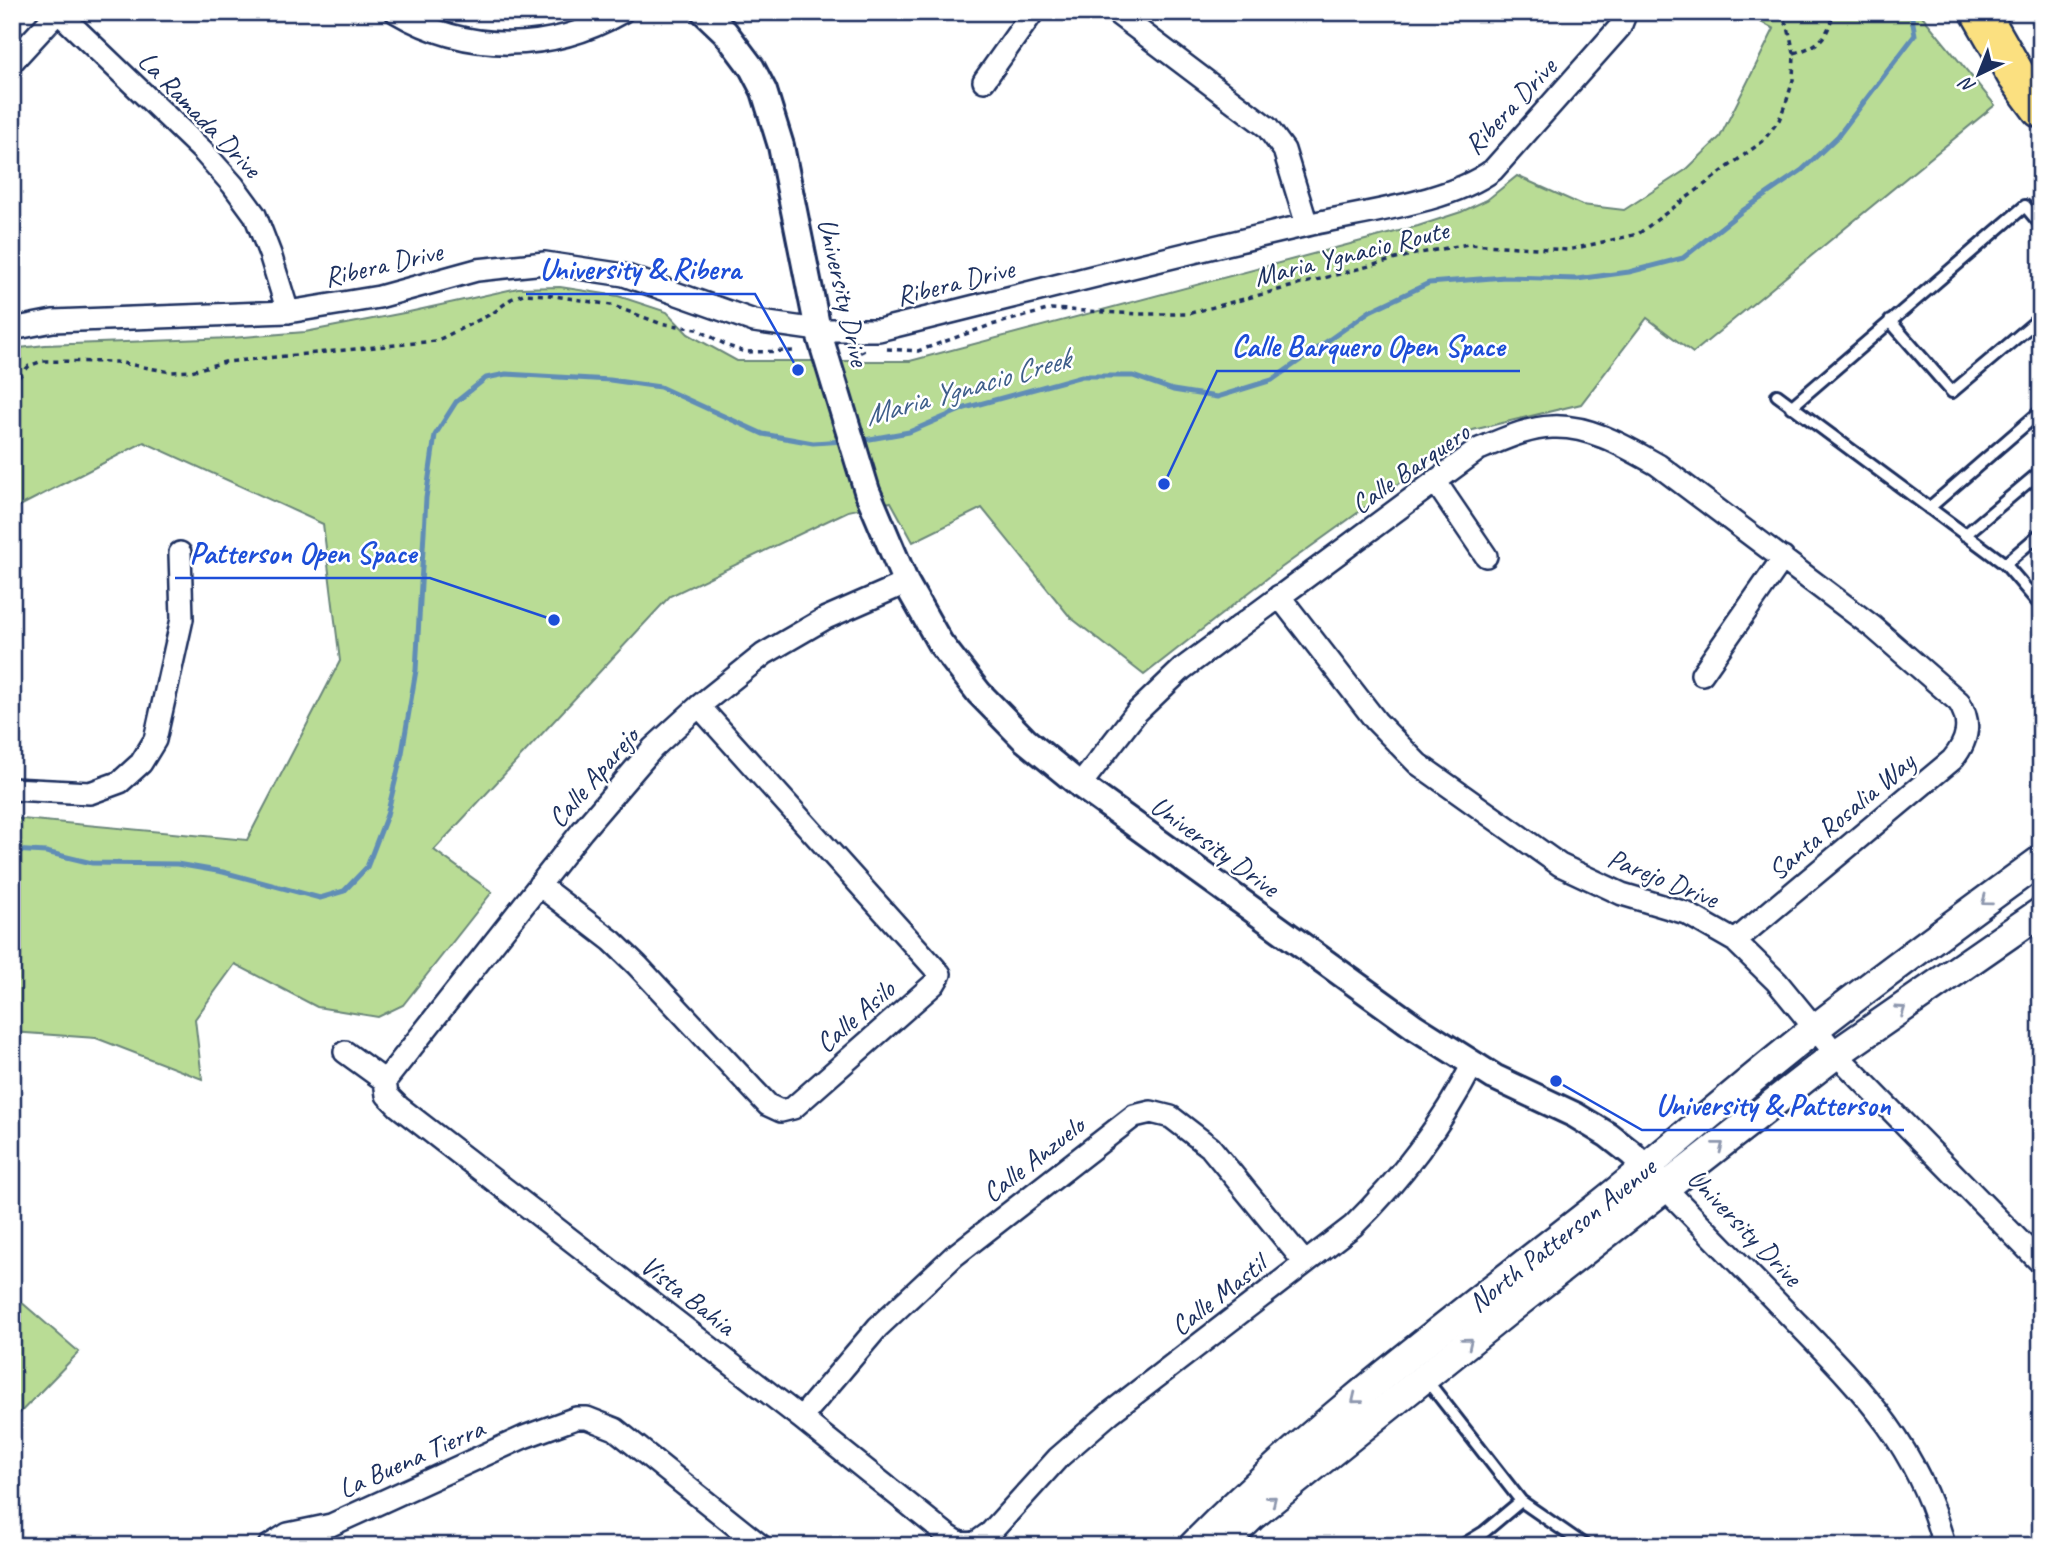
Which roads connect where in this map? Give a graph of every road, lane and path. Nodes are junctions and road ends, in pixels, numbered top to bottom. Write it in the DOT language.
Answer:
graph roads {
  1 [pos="58,12"];
  2 [pos="396,12"];
  3 [pos="622,12"];
  4 [pos="704,12"];
  5 [pos="1033,12"];
  6 [pos="1115,12"];
  7 [pos="1626,12"];
  8 [pos="1779,12"];
  9 [pos="1833,12"];
  10 [pos="1982,12"];
  11 [pos="1794,53"];
  12 [pos="12,62"];
  13 [pos="2041,74"];
  14 [pos="984,81"];
  15 [pos="2041,109"];
  16 [pos="1307,225"];
  17 [pos="2041,225"];
  18 [pos="288,312"];
  19 [pos="2041,317"];
  20 [pos="1891,321"];
  21 [pos="12,329"];
  22 [pos="818,330"];
  23 [pos="797,351"];
  24 [pos="851,356"];
  25 [pos="12,384"];
  26 [pos="1777,396"];
  27 [pos="1791,407"];
  28 [pos="2041,411"];
  29 [pos="2041,471"];
  30 [pos="1435,481"];
  31 [pos="1929,508"];
  32 [pos="2041,533"];
  33 [pos="1965,535"];
  34 [pos="180,553"];
  35 [pos="1486,556"];
  36 [pos="1783,558"];
  37 [pos="2005,564"];
  38 [pos="906,583"];
  39 [pos="1279,596"];
  40 [pos="2039,601"];
  41 [pos="1702,674"];
  42 [pos="699,706"];
  43 [pos="1968,725"];
  44 [pos="1080,785"];
  45 [pos="12,789"];
  46 [pos="2041,860"];
  47 [pos="539,885"];
  48 [pos="2041,912"];
  49 [pos="1735,941"];
  50 [pos="1815,1028"];
  51 [pos="345,1052"];
  52 [pos="1836,1055"];
  53 [pos="1473,1064"];
  54 [pos="385,1081"];
  55 [pos="1656,1178"];
  56 [pos="1305,1263"];
  57 [pos="2041,1263"];
  58 [pos="1417,1367"];
  59 [pos="801,1418"];
  60 [pos="1521,1501"];
  61 [pos="968,1544"];
  62 [pos="269,1546"];
  63 [pos="761,1546"];
  64 [pos="1193,1546"];
  65 [pos="1221,1546"];
  66 [pos="1461,1546"];
  67 [pos="1586,1546"];
  68 [pos="1944,1546"];
  1 -- 12 [label="street"];
  1 -- 18 [label="street, La Ramada Drive"];
  2 -- 3 [label="street"];
  4 -- 22 [label="street, University Drive"];
  5 -- 14 [label="street"];
  6 -- 16 [label="street"];
  7 -- 16 [label="street, Ribera Drive"];
  8 -- 11 [label="path"];
  9 -- 11 [label="path"];
  10 -- 13 [label="highway"];
  10 -- 15 [label="highway"];
  11 -- 24 [label="path, Maria Ygnacio Route"];
  16 -- 22 [label="street, Ribera Drive"];
  17 -- 20 [label="lane"];
  18 -- 21 [label="street, Ribera Drive"];
  18 -- 22 [label="street, Ribera Drive"];
  19 -- 20 [label="lane"];
  20 -- 27 [label="lane"];
  22 -- 38 [label="street, University Drive"];
  23 -- 25 [label="path"];
  26 -- 27 [label="lane"];
  27 -- 31 [label="lane"];
  28 -- 31 [label="lane"];
  29 -- 33 [label="lane"];
  30 -- 35 [label="street"];
  30 -- 36 [label="street, Calle Barquero"];
  30 -- 39 [label="street, Calle Barquero"];
  31 -- 33 [label="lane"];
  32 -- 37 [label="lane"];
  33 -- 37 [label="lane"];
  34 -- 45 [label="street"];
  36 -- 41 [label="street"];
  36 -- 43 [label="street, Calle Barquero"];
  37 -- 40 [label="lane"];
  38 -- 42 [label="street, Calle Aparejo"];
  38 -- 44 [label="street, University Drive"];
  39 -- 44 [label="street, Calle Barquero"];
  39 -- 49 [label="street, Parejo Drive"];
  42 -- 47 [label="street, Calle Aparejo"];
  42 -- 47 [label="street, Calle Asilo"];
  43 -- 49 [label="street, Santa Rosalia Way"];
  44 -- 53 [label="street, University Drive"];
  46 -- 50 [label="main road, North Patterson Avenue, one-way"];
  47 -- 54 [label="street, Calle Aparejo"];
  52 -- 48 [label="main road, North Patterson Avenue, one-way"];
  49 -- 50 [label="street, Parejo Drive"];
  50 -- 52 [label="street, Parejo Drive"];
  50 -- 55 [label="main road, North Patterson Avenue"];
  51 -- 54 [label="street"];
  55 -- 52 [label="main road, North Patterson Avenue, one-way"];
  52 -- 57 [label="street, Parejo Drive"];
  53 -- 55 [label="street, University Drive"];
  53 -- 56 [label="street, Calle Mastil"];
  54 -- 59 [label="street, Vista Bahia"];
  55 -- 58 [label="main road, North Patterson Avenue"];
  55 -- 68 [label="street, University Drive"];
  56 -- 59 [label="street, Calle Anzuelo"];
  56 -- 61 [label="street, Calle Mastil"];
  58 -- 60 [label="lane"];
  58 -- 64 [label="main road, North Patterson Avenue, one-way"];
  65 -- 58 [label="main road, North Patterson Avenue, one-way"];
  59 -- 61 [label="street, Vista Bahia"];
  60 -- 66 [label="lane"];
  60 -- 67 [label="lane"];
  62 -- 63 [label="street, La Buena Tierra"];
}
